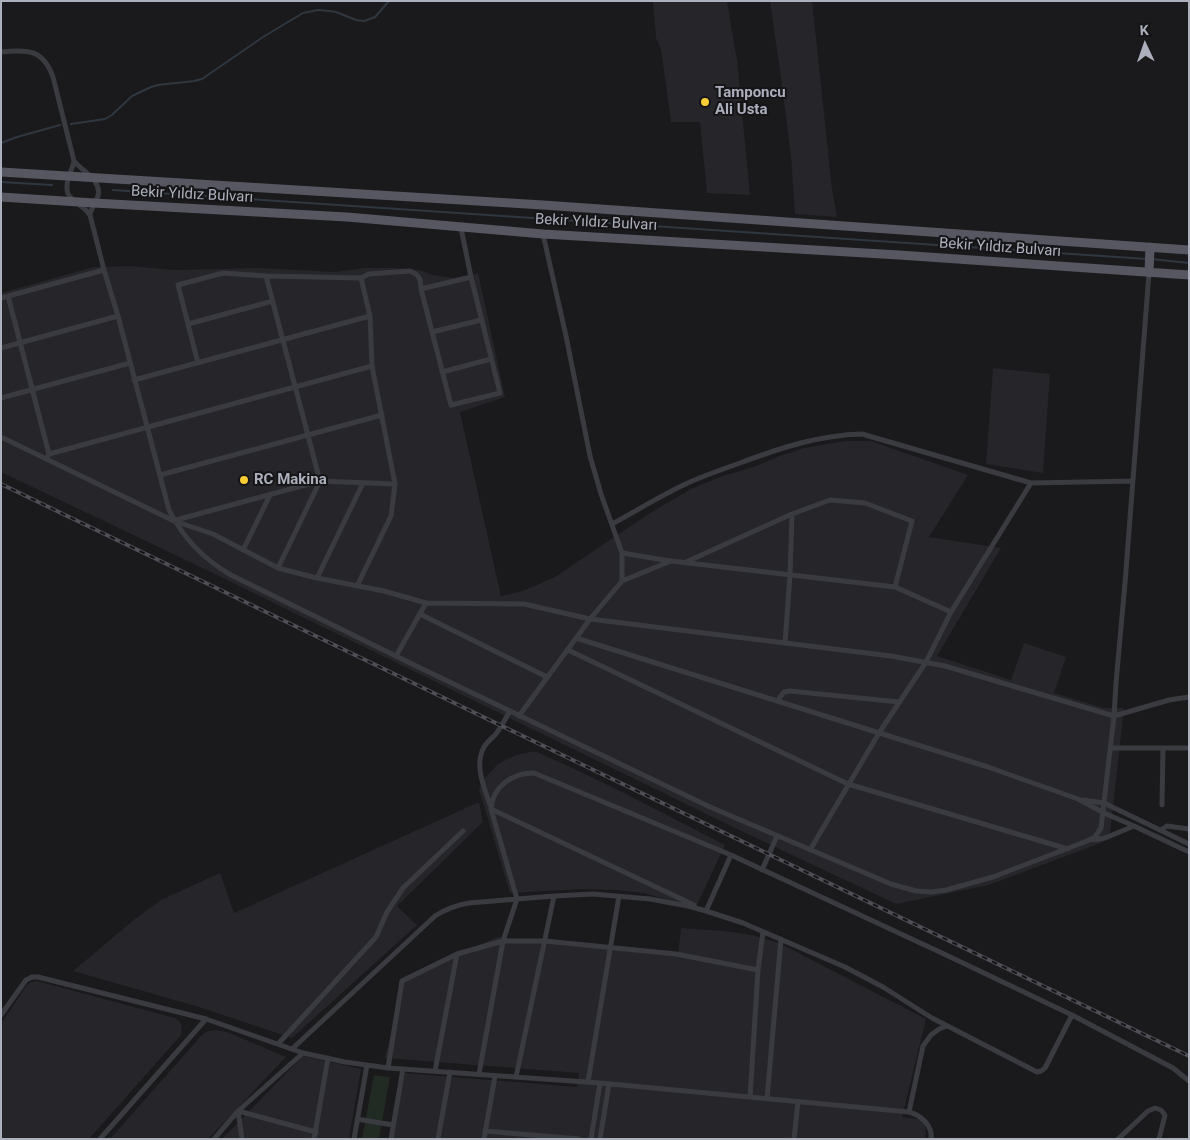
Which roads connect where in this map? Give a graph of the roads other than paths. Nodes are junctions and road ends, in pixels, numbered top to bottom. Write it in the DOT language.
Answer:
graph roads {
  1 [pos="1,52"];
  2 [pos="74,161"];
  3 [pos="1,172"];
  4 [pos="69,176"];
  5 [pos="91,177"];
  6 [pos="1,197"];
  7 [pos="74,202"];
  8 [pos="94,204"];
  9 [pos="90,215"];
  10 [pos="461,228"];
  11 [pos="543,234"];
  12 [pos="1189,250"];
  13 [pos="1150,251"];
  14 [pos="1149,268"];
  15 [pos="104,270"];
  16 [pos="1189,275"];
  17 [pos="266,276"];
  18 [pos="471,277"];
  19 [pos="360,278"];
  20 [pos="422,290"];
  21 [pos="8,296"];
  22 [pos="1,298"];
  23 [pos="273,301"];
  24 [pos="118,316"];
  25 [pos="370,316"];
  26 [pos="482,320"];
  27 [pos="188,324"];
  28 [pos="432,332"];
  29 [pos="283,340"];
  30 [pos="20,343"];
  31 [pos="1,348"];
  32 [pos="491,359"];
  33 [pos="130,363"];
  34 [pos="198,363"];
  35 [pos="372,366"];
  36 [pos="442,372"];
  37 [pos="134,380"];
  38 [pos="296,387"];
  39 [pos="32,389"];
  40 [pos="1,398"];
  41 [pos="382,415"];
  42 [pos="147,427"];
  43 [pos="308,435"];
  44 [pos="1,437"];
  45 [pos="48,456"];
  46 [pos="160,475"];
  47 [pos="320,481"];
  48 [pos="1133,481"];
  49 [pos="363,483"];
  50 [pos="1032,483"];
  51 [pos="395,484"];
  52 [pos="270,494"];
  53 [pos="792,514"];
  54 [pos="174,521"];
  55 [pos="612,524"];
  56 [pos="243,550"];
  57 [pos="622,553"];
  58 [pos="671,561"];
  59 [pos="685,562"];
  60 [pos="278,568"];
  61 [pos="790,574"];
  62 [pos="317,578"];
  63 [pos="622,581"];
  64 [pos="357,586"];
  65 [pos="896,587"];
  66 [pos="426,603"];
  67 [pos="951,612"];
  68 [pos="420,614"];
  69 [pos="590,619"];
  70 [pos="576,638"];
  71 [pos="785,643"];
  72 [pos="568,650"];
  73 [pos="396,656"];
  74 [pos="926,662"];
  75 [pos="548,677"];
  76 [pos="1189,697"];
  77 [pos="777,701"];
  78 [pos="899,702"];
  79 [pos="510,711"];
  80 [pos="519,716"];
  81 [pos="1114,716"];
  82 [pos="879,733"];
  83 [pos="1110,748"];
  84 [pos="1189,748"];
  85 [pos="1163,749"];
  86 [pos="848,784"];
  87 [pos="1078,799"];
  88 [pos="1104,803"];
  89 [pos="1162,806"];
  90 [pos="491,809"];
  91 [pos="1104,812"];
  92 [pos="1134,826"];
  93 [pos="1189,829"];
  94 [pos="1160,830"];
  95 [pos="462,831"];
  96 [pos="777,836"];
  97 [pos="1087,841"];
  98 [pos="1189,844"];
  99 [pos="1068,849"];
  100 [pos="810,850"];
  101 [pos="1189,852"];
  102 [pos="731,855"];
  103 [pos="762,870"];
  104 [pos="554,896"];
  105 [pos="620,896"];
  106 [pos="518,900"];
  107 [pos="706,911"];
  108 [pos="764,932"];
  109 [pos="781,939"];
  110 [pos="503,941"];
  111 [pos="545,941"];
  112 [pos="611,948"];
  113 [pos="457,954"];
  114 [pos="758,970"];
  115 [pos="1,1015"];
  116 [pos="1072,1015"];
  117 [pos="206,1019"];
  118 [pos="948,1026"];
  119 [pos="278,1044"];
  120 [pos="292,1049"];
  121 [pos="303,1053"];
  122 [pos="328,1058"];
  123 [pos="367,1065"];
  124 [pos="388,1068"];
  125 [pos="403,1069"];
  126 [pos="435,1071"];
  127 [pos="450,1072"];
  128 [pos="480,1074"];
  129 [pos="495,1076"];
  130 [pos="516,1077"];
  131 [pos="1189,1081"];
  132 [pos="588,1082"];
  133 [pos="600,1083"];
  134 [pos="609,1084"];
  135 [pos="750,1097"];
  136 [pos="767,1099"];
  137 [pos="798,1102"];
  138 [pos="238,1111"];
  139 [pos="909,1112"];
  140 [pos="358,1119"];
  141 [pos="393,1125"];
  142 [pos="316,1132"];
  143 [pos="485,1132"];
  144 [pos="100,1139"];
  145 [pos="214,1139"];
  146 [pos="242,1139"];
  147 [pos="314,1139"];
  148 [pos="354,1139"];
  149 [pos="391,1139"];
  150 [pos="438,1139"];
  151 [pos="484,1139"];
  152 [pos="580,1139"];
  153 [pos="591,1139"];
  154 [pos="600,1139"];
  155 [pos="794,1139"];
  156 [pos="931,1139"];
  157 [pos="1118,1139"];
  158 [pos="1159,1139"];
  1 -- 2 [label="street"];
  2 -- 4 [label="street"];
  2 -- 5 [label="street"];
  3 -- 4 [label="main road, Bekir Yıldız Bulvarı"];
  4 -- 5 [label="main road, Bekir Yıldız Bulvarı"];
  4 -- 7 [label="street"];
  5 -- 8 [label="street"];
  5 -- 13 [label="main road, Bekir Yıldız Bulvarı"];
  6 -- 7 [label="main road, Bekir Yıldız Bulvarı"];
  7 -- 8 [label="main road, Bekir Yıldız Bulvarı"];
  7 -- 9 [label="street"];
  8 -- 9 [label="street"];
  8 -- 10 [label="main road, Bekir Yıldız Bulvarı"];
  9 -- 15 [label="street"];
  10 -- 11 [label="main road, Bekir Yıldız Bulvarı"];
  10 -- 18 [label="street"];
  11 -- 14 [label="main road, Bekir Yıldız Bulvarı"];
  11 -- 55 [label="street"];
  12 -- 13 [label="main road, Bekir Yıldız Bulvarı"];
  13 -- 14 [label="main road"];
  14 -- 16 [label="main road, Bekir Yıldız Bulvarı"];
  14 -- 48 [label="street"];
  15 -- 21 [label="street"];
  15 -- 24 [label="street"];
  17 -- 19 [label="street"];
  17 -- 23 [label="street"];
  17 -- 27 [label="street"];
  18 -- 20 [label="street"];
  18 -- 26 [label="street"];
  19 -- 20 [label="street"];
  19 -- 25 [label="street"];
  20 -- 28 [label="street"];
  21 -- 22 [label="street"];
  21 -- 30 [label="street"];
  23 -- 27 [label="street"];
  23 -- 29 [label="street"];
  24 -- 30 [label="street"];
  24 -- 33 [label="street"];
  25 -- 29 [label="street"];
  25 -- 35 [label="street"];
  26 -- 28 [label="street"];
  26 -- 32 [label="street"];
  27 -- 34 [label="street"];
  28 -- 36 [label="street"];
  29 -- 34 [label="street"];
  29 -- 38 [label="street"];
  30 -- 31 [label="street"];
  30 -- 39 [label="street"];
  32 -- 36 [label="street"];
  32 -- 36 [label="street"];
  33 -- 37 [label="street"];
  33 -- 39 [label="street"];
  34 -- 37 [label="street"];
  35 -- 38 [label="street"];
  35 -- 41 [label="street"];
  37 -- 42 [label="street"];
  38 -- 42 [label="street"];
  38 -- 43 [label="street"];
  39 -- 40 [label="street"];
  39 -- 45 [label="street"];
  41 -- 43 [label="street"];
  41 -- 51 [label="street"];
  42 -- 45 [label="street"];
  42 -- 46 [label="street"];
  43 -- 46 [label="street"];
  43 -- 47 [label="street"];
  44 -- 45 [label="street"];
  45 -- 54 [label="street"];
  46 -- 54 [label="street"];
  47 -- 49 [label="street"];
  47 -- 52 [label="street"];
  47 -- 60 [label="street"];
  48 -- 50 [label="street"];
  48 -- 81 [label="street"];
  49 -- 51 [label="street"];
  49 -- 62 [label="street"];
  50 -- 55 [label="street"];
  50 -- 67 [label="street"];
  51 -- 64 [label="street"];
  52 -- 54 [label="street"];
  52 -- 56 [label="street"];
  53 -- 59 [label="street"];
  53 -- 61 [label="street"];
  53 -- 65 [label="street"];
  54 -- 56 [label="street"];
  54 -- 73 [label="street"];
  55 -- 57 [label="street"];
  56 -- 60 [label="street"];
  57 -- 58 [label="street"];
  57 -- 63 [label="street"];
  58 -- 59 [label="street"];
  58 -- 63 [label="street"];
  59 -- 61 [label="street"];
  60 -- 62 [label="street"];
  61 -- 65 [label="street"];
  61 -- 71 [label="street"];
  62 -- 64 [label="street"];
  63 -- 69 [label="street"];
  64 -- 66 [label="street"];
  65 -- 67 [label="street"];
  66 -- 68 [label="street"];
  66 -- 69 [label="street"];
  67 -- 74 [label="street"];
  68 -- 73 [label="street"];
  68 -- 75 [label="street"];
  69 -- 70 [label="street"];
  69 -- 71 [label="street"];
  70 -- 72 [label="street"];
  70 -- 77 [label="street"];
  71 -- 74 [label="street"];
  72 -- 75 [label="street"];
  72 -- 86 [label="street"];
  73 -- 79 [label="street"];
  74 -- 78 [label="street"];
  74 -- 81 [label="street"];
  75 -- 80 [label="street"];
  76 -- 81 [label="street"];
  77 -- 78 [label="street"];
  77 -- 82 [label="street"];
  78 -- 82 [label="street"];
  79 -- 80 [label="street"];
  79 -- 90 [label="street"];
  80 -- 96 [label="street"];
  81 -- 83 [label="street"];
  82 -- 86 [label="street"];
  82 -- 87 [label="street"];
  83 -- 85 [label="street"];
  83 -- 88 [label="street"];
  84 -- 85 [label="street"];
  85 -- 89 [label="street"];
  86 -- 99 [label="street"];
  86 -- 100 [label="street"];
  87 -- 88 [label="street"];
  87 -- 91 [label="street"];
  88 -- 91 [label="street"];
  88 -- 94 [label="street"];
  90 -- 102 [label="street"];
  90 -- 106 [label="street"];
  90 -- 107 [label="street"];
  91 -- 92 [label="street"];
  91 -- 97 [label="street"];
  92 -- 97 [label="street"];
  92 -- 101 [label="street"];
  93 -- 94 [label="street"];
  94 -- 98 [label="street"];
  95 -- 119 [label="street"];
  96 -- 100 [label="street"];
  96 -- 103 [label="street"];
  97 -- 99 [label="street"];
  99 -- 100 [label="street"];
  102 -- 103 [label="street"];
  102 -- 107 [label="street"];
  103 -- 116 [label="street"];
  104 -- 105 [label="street"];
  104 -- 106 [label="street"];
  104 -- 111 [label="street"];
  105 -- 107 [label="street"];
  105 -- 112 [label="street"];
  106 -- 110 [label="street"];
  106 -- 120 [label="street"];
  107 -- 108 [label="street"];
  108 -- 109 [label="street"];
  108 -- 114 [label="street"];
  109 -- 118 [label="street"];
  109 -- 136 [label="street"];
  110 -- 111 [label="street"];
  110 -- 113 [label="street"];
  110 -- 128 [label="street"];
  111 -- 112 [label="street"];
  111 -- 130 [label="street"];
  112 -- 114 [label="street"];
  112 -- 132 [label="street"];
  113 -- 124 [label="street"];
  113 -- 126 [label="street"];
  114 -- 135 [label="street"];
  115 -- 117 [label="street"];
  116 -- 118 [label="street"];
  116 -- 131 [label="street"];
  117 -- 119 [label="street"];
  117 -- 144 [label="street"];
  118 -- 139 [label="street"];
  119 -- 120 [label="street"];
  120 -- 121 [label="street"];
  121 -- 122 [label="street"];
  121 -- 138 [label="street"];
  122 -- 123 [label="street"];
  122 -- 142 [label="street"];
  123 -- 124 [label="street"];
  123 -- 140 [label="street"];
  124 -- 125 [label="street"];
  125 -- 126 [label="street"];
  125 -- 141 [label="street"];
  126 -- 127 [label="street"];
  127 -- 128 [label="street"];
  127 -- 150 [label="street"];
  128 -- 129 [label="street"];
  129 -- 130 [label="street"];
  129 -- 143 [label="street"];
  130 -- 132 [label="street"];
  132 -- 133 [label="street"];
  133 -- 134 [label="street"];
  133 -- 153 [label="street"];
  134 -- 135 [label="street"];
  134 -- 154 [label="street"];
  135 -- 136 [label="street"];
  136 -- 137 [label="street"];
  137 -- 139 [label="street"];
  137 -- 155 [label="street"];
  138 -- 142 [label="street"];
  138 -- 145 [label="street"];
  138 -- 146 [label="street"];
  139 -- 156 [label="street"];
  140 -- 141 [label="street"];
  140 -- 148 [label="street"];
  141 -- 149 [label="street"];
  142 -- 147 [label="street"];
  143 -- 151 [label="street"];
  143 -- 152 [label="street"];
  157 -- 158 [label="street"];
}
